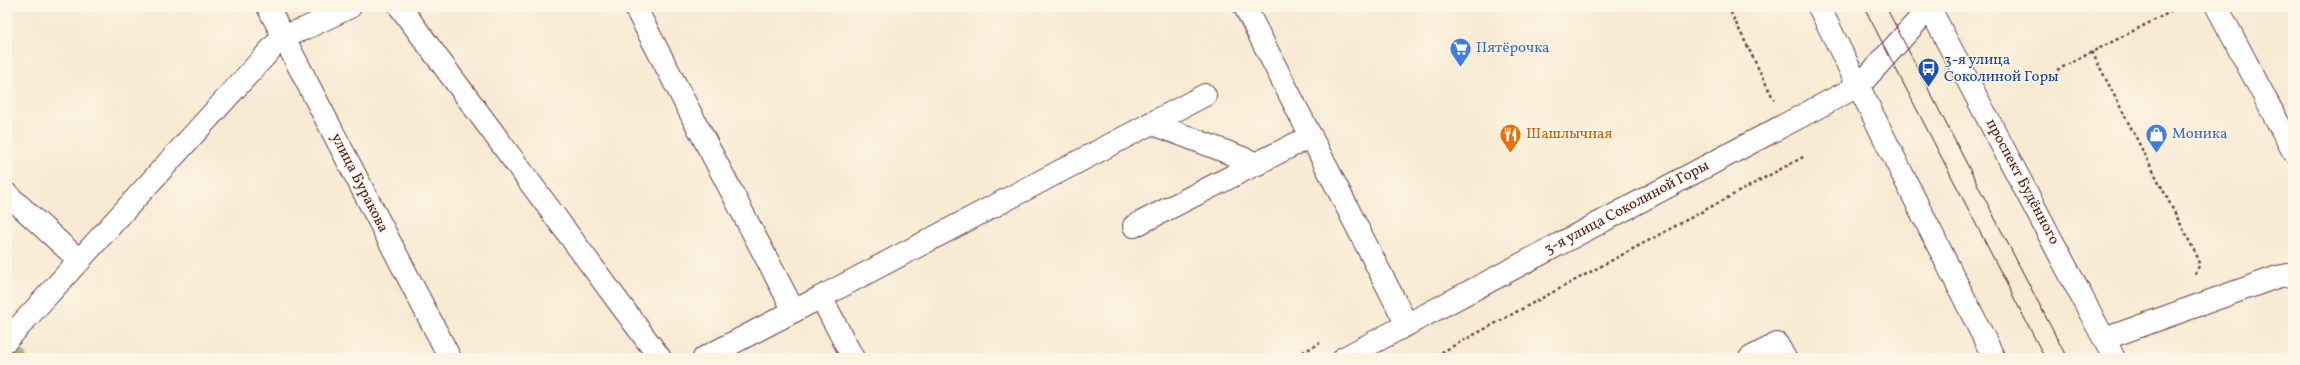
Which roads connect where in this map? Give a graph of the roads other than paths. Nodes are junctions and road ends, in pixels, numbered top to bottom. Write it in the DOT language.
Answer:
graph roads {
  1 [pos="268,7"];
  2 [pos="350,7"];
  3 [pos="400,7"];
  4 [pos="635,7"];
  5 [pos="1246,7"];
  6 [pos="1819,7"];
  7 [pos="1929,7"];
  8 [pos="2217,7"];
  9 [pos="283,36"];
  10 [pos="1860,85"];
  11 [pos="1205,95"];
  12 [pos="1151,123"];
  13 [pos="1311,136"];
  14 [pos="2293,151"];
  15 [pos="1258,164"];
  16 [pos="7,194"];
  17 [pos="1134,226"];
  18 [pos="80,260"];
  19 [pos="2293,274"];
  20 [pos="821,297"];
  21 [pos="794,311"];
  22 [pos="1407,325"];
  23 [pos="7,340"];
  24 [pos="2109,349"];
  25 [pos="450,358"];
  26 [pos="660,358"];
  27 [pos="704,358"];
  28 [pos="853,358"];
  29 [pos="1344,358"];
  30 [pos="1750,358"];
  31 [pos="1784,358"];
  32 [pos="1994,358"];
  1 -- 9 [label="street, улица Буракова"];
  2 -- 9 [label="street"];
  3 -- 26 [label="street"];
  4 -- 21 [label="street"];
  5 -- 13 [label="street"];
  6 -- 10 [label="street"];
  7 -- 10 [label="street, 3-я улица Соколиной Горы"];
  7 -- 24 [label="street, проспект Будённого"];
  8 -- 14 [label="street"];
  9 -- 18 [label="street"];
  9 -- 25 [label="street, улица Буракова"];
  10 -- 22 [label="street, 3-я улица Соколиной Горы"];
  10 -- 32 [label="street"];
  11 -- 12 [label="street"];
  12 -- 15 [label="street"];
  12 -- 20 [label="street"];
  13 -- 15 [label="street"];
  13 -- 22 [label="street"];
  15 -- 17 [label="street"];
  16 -- 18 [label="street"];
  18 -- 23 [label="street"];
  19 -- 24 [label="street"];
  20 -- 21 [label="street"];
  20 -- 28 [label="street"];
  21 -- 27 [label="street"];
  22 -- 29 [label="street, 3-я улица Соколиной Горы"];
  30 -- 31 [label="street"];
}
